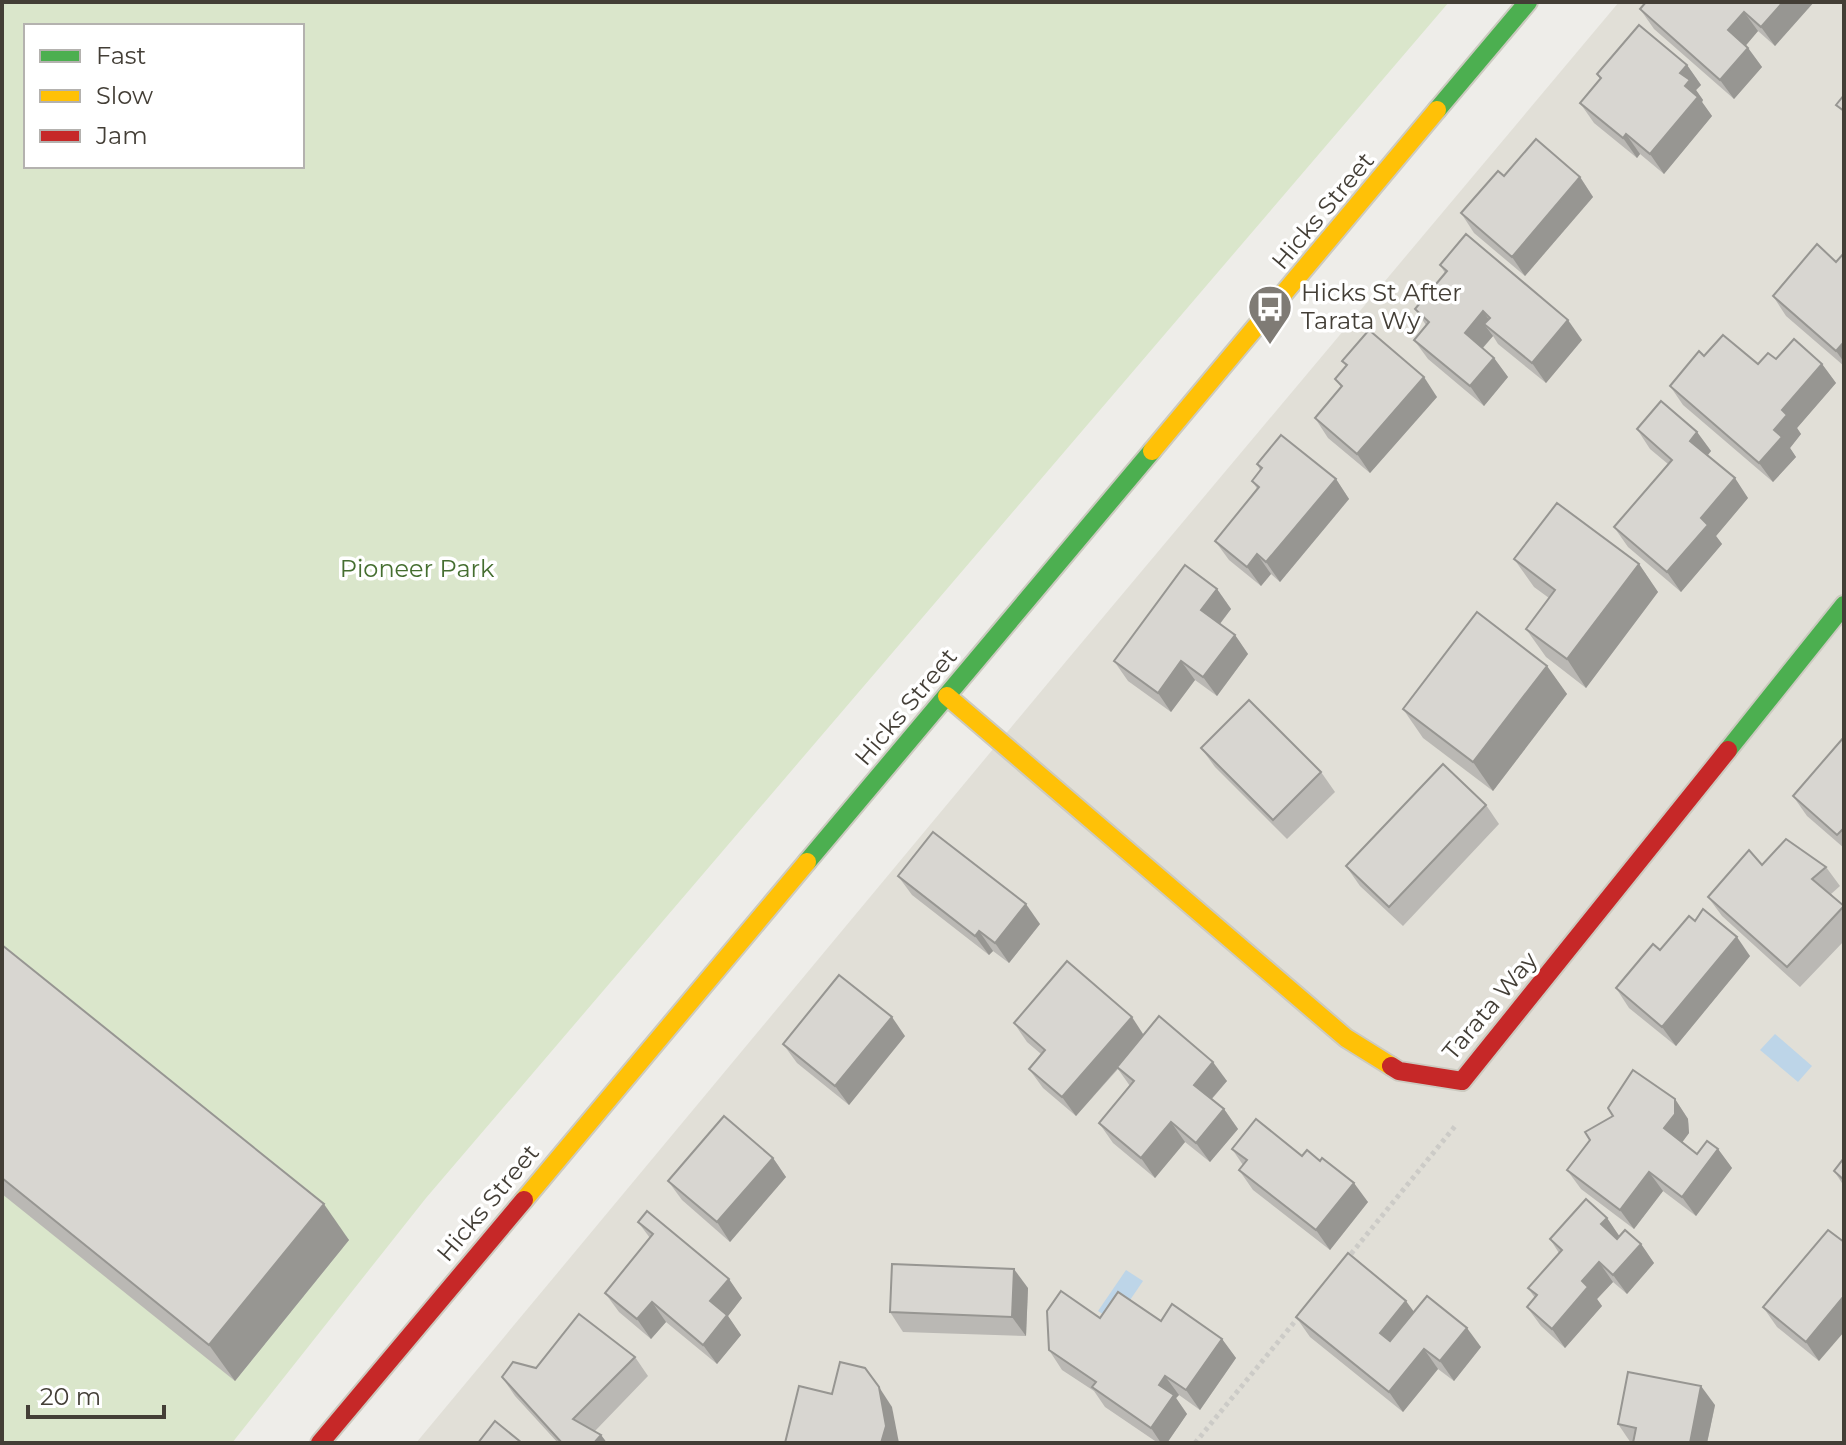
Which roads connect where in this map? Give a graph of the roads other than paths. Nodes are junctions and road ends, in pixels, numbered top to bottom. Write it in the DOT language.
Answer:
graph roads {
  1 [pos="1528,2"];
  2 [pos="1844,605"];
  3 [pos="947,696"];
  4 [pos="320,1443"];
  1 -- 3 [label="street, Hicks Street"];
  2 -- 3 [label="street, Tarata Way"];
  3 -- 4 [label="street, Hicks Street"];
}
